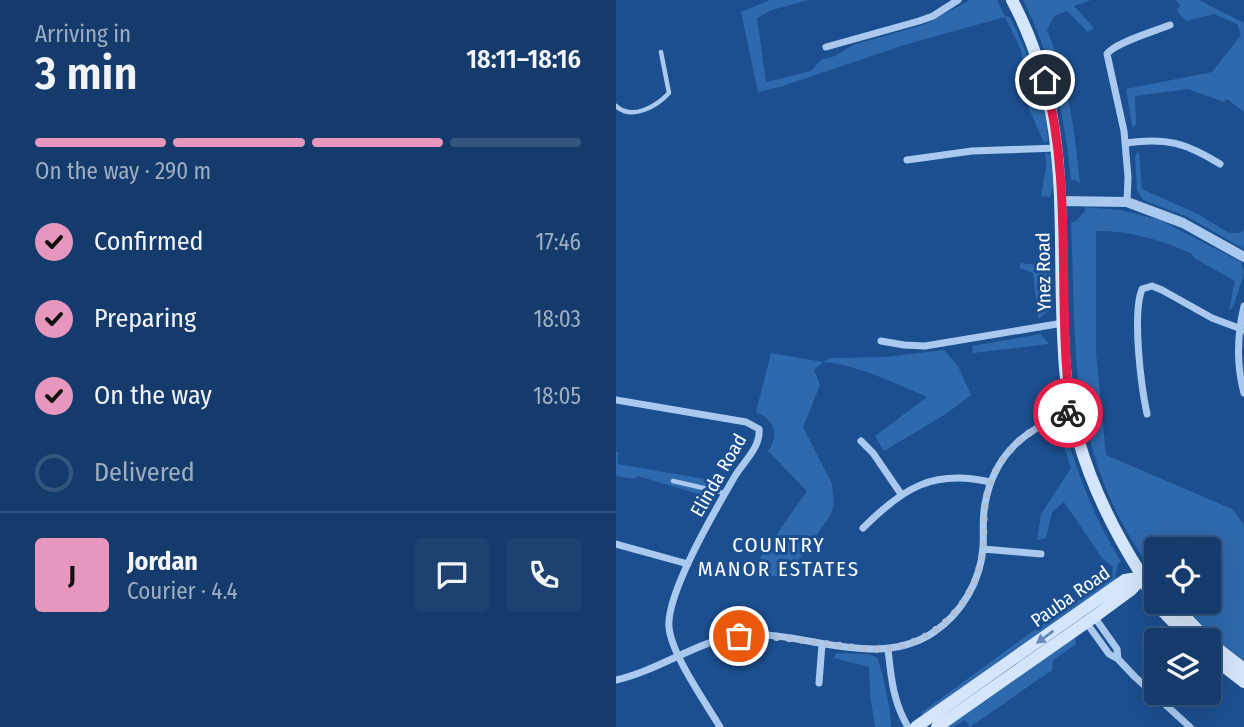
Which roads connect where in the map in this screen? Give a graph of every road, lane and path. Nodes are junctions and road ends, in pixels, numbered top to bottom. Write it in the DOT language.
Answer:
graph roads {
  1 [pos="958,0"];
  2 [pos="1012,0"];
  3 [pos="1170,25"];
  4 [pos="827,47"];
  5 [pos="660,52"];
  6 [pos="616,106"];
  7 [pos="1126,143"];
  8 [pos="1057,148"];
  9 [pos="907,160"];
  10 [pos="1220,164"];
  11 [pos="1062,201"];
  12 [pos="1127,202"];
  13 [pos="1244,257"];
  14 [pos="1244,306"];
  15 [pos="1063,323"];
  16 [pos="1241,330"];
  17 [pos="881,341"];
  18 [pos="1244,393"];
  19 [pos="616,400"];
  20 [pos="1071,412"];
  21 [pos="1146,414"];
  22 [pos="860,441"];
  23 [pos="673,481"];
  24 [pos="990,482"];
  25 [pos="725,493"];
  26 [pos="901,494"];
  27 [pos="863,528"];
  28 [pos="616,544"];
  29 [pos="983,549"];
  30 [pos="1041,554"];
  31 [pos="688,564"];
  32 [pos="1143,577"];
  33 [pos="1182,614"];
  34 [pos="1087,615"];
  35 [pos="1181,628"];
  36 [pos="1196,628"];
  37 [pos="822,644"];
  38 [pos="888,649"];
  39 [pos="1221,651"];
  40 [pos="679,657"];
  41 [pos="1221,664"];
  42 [pos="1244,669"];
  43 [pos="616,680"];
  44 [pos="1244,682"];
  45 [pos="819,683"];
  46 [pos="720,727"];
  47 [pos="908,727"];
  48 [pos="916,727"];
  49 [pos="937,727"];
  50 [pos="1190,727"];
  1 -- 4 [label="street"];
  2 -- 8 [label="main road, Ynez Road"];
  3 -- 7 [label="street"];
  5 -- 6 [label="lane"];
  7 -- 10 [label="street"];
  7 -- 12 [label="street"];
  8 -- 9 [label="street"];
  8 -- 11 [label="main road, Ynez Road"];
  11 -- 12 [label="street"];
  11 -- 15 [label="main road, Ynez Road"];
  12 -- 13 [label="street"];
  14 -- 16 [label="street"];
  15 -- 17 [label="street"];
  15 -- 20 [label="main road, Ynez Road"];
  16 -- 18 [label="street"];
  16 -- 21 [label="street"];
  19 -- 25 [label="street, Elinda Road"];
  20 -- 24 [label="street"];
  20 -- 32 [label="main road, Ynez Road"];
  22 -- 26 [label="street"];
  23 -- 25 [label="lane"];
  24 -- 26 [label="street"];
  24 -- 29 [label="street"];
  25 -- 31 [label="street, Elinda Road"];
  26 -- 27 [label="street"];
  28 -- 31 [label="street"];
  29 -- 30 [label="street"];
  29 -- 38 [label="street"];
  31 -- 40 [label="street, Elinda Road"];
  32 -- 34 [label="main road, Pauba Road"];
  32 -- 35 [label="main road, Ynez Road"];
  33 -- 36 [label="main road"];
  34 -- 48 [label="main road, Pauba Road, one-way"];
  34 -- 49 [label="main road, Pauba Road"];
  34 -- 50 [label="street"];
  37 -- 38 [label="street"];
  37 -- 40 [label="street"];
  37 -- 45 [label="street"];
  38 -- 47 [label="street"];
  39 -- 42 [label="main road"];
  40 -- 43 [label="street"];
  40 -- 46 [label="street, Elinda Road"];
  41 -- 44 [label="main road"];
}
